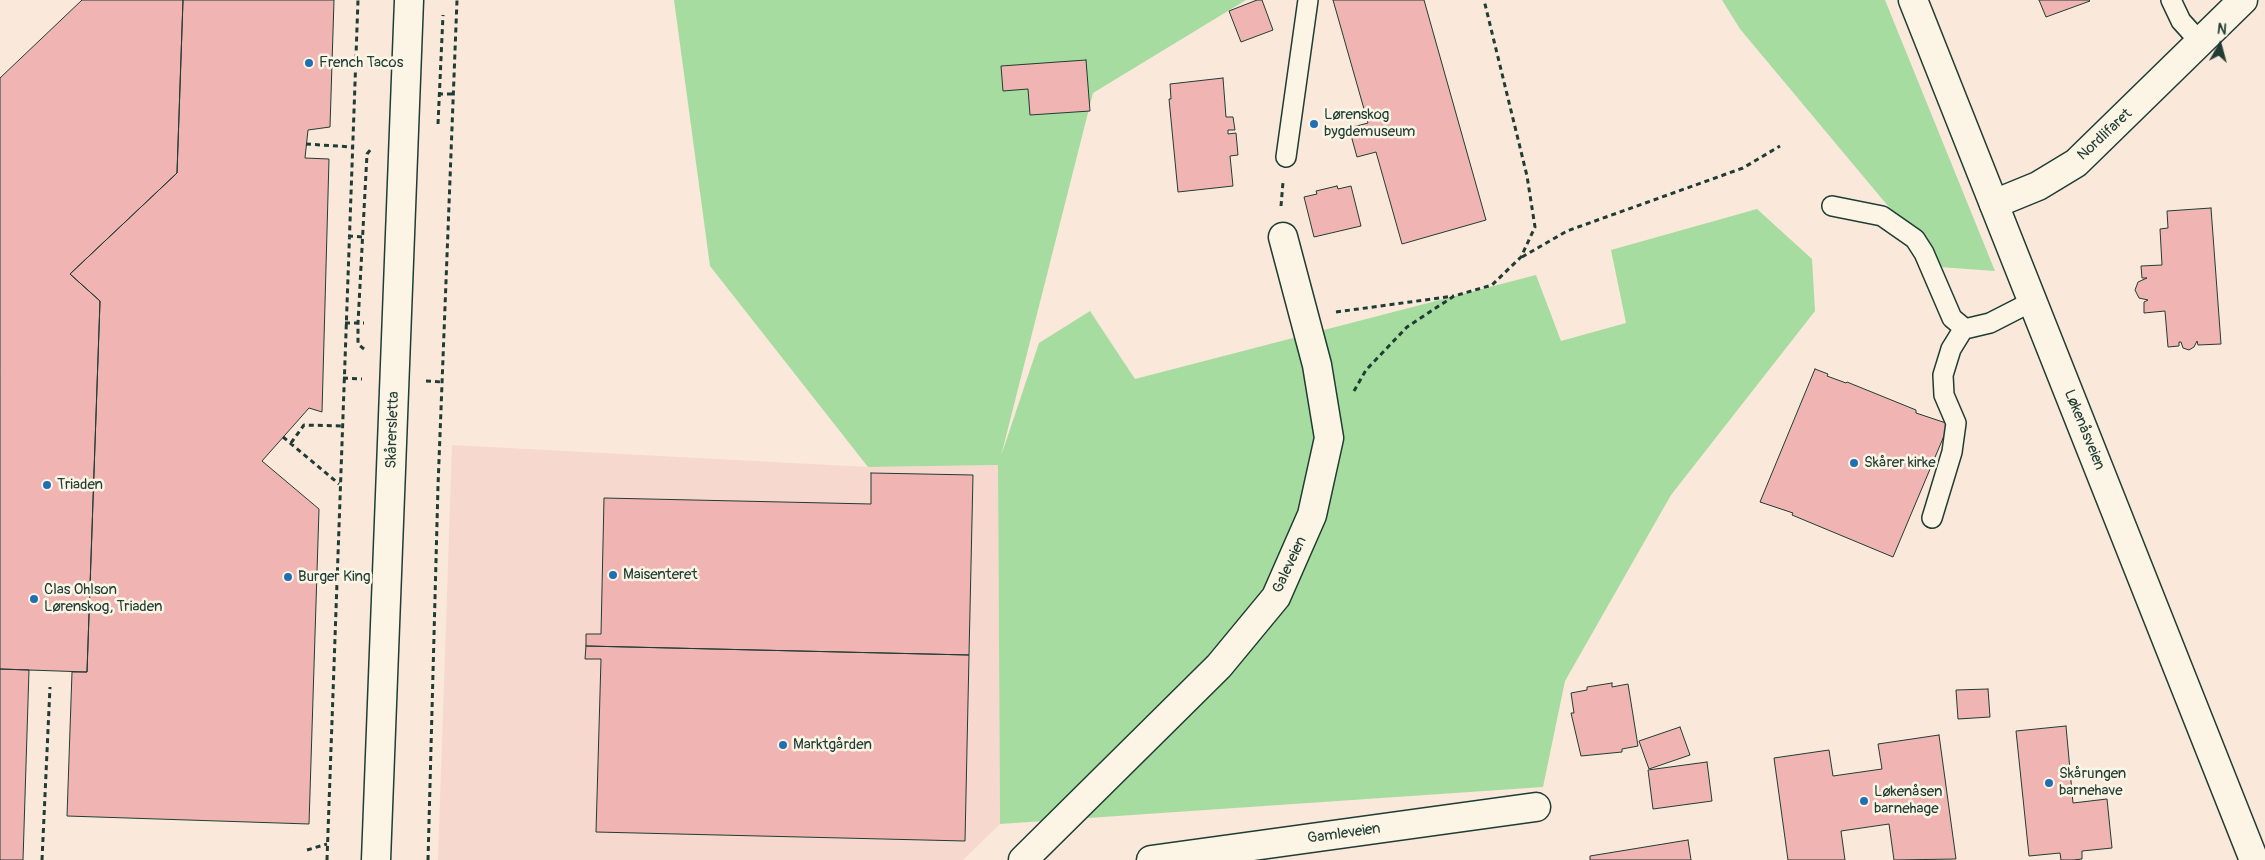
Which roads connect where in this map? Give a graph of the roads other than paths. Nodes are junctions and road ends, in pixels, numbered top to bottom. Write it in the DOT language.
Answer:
graph roads {
  1 [pos="409,0"];
  2 [pos="1308,0"];
  3 [pos="1913,0"];
  4 [pos="2171,0"];
  5 [pos="2243,0"];
  6 [pos="2200,42"];
  7 [pos="1286,157"];
  8 [pos="1994,204"];
  9 [pos="1832,206"];
  10 [pos="1283,237"];
  11 [pos="2033,301"];
  12 [pos="1964,328"];
  13 [pos="1932,518"];
  14 [pos="1536,807"];
  15 [pos="376,860"];
  16 [pos="1023,860"];
  17 [pos="1152,860"];
  18 [pos="2254,860"];
  1 -- 15 [label="street, Skårersletta"];
  2 -- 7 [label="lane"];
  3 -- 8 [label="street, Løkenåsveien"];
  4 -- 6 [label="lane"];
  5 -- 6 [label="street, Nordlifaret"];
  6 -- 8 [label="street, Nordlifaret"];
  8 -- 11 [label="street, Løkenåsveien"];
  9 -- 12 [label="lane"];
  10 -- 16 [label="street, Galeveien"];
  11 -- 12 [label="lane"];
  11 -- 18 [label="street, Løkenåsveien"];
  12 -- 13 [label="lane"];
  14 -- 17 [label="street, Gamleveien"];
}
